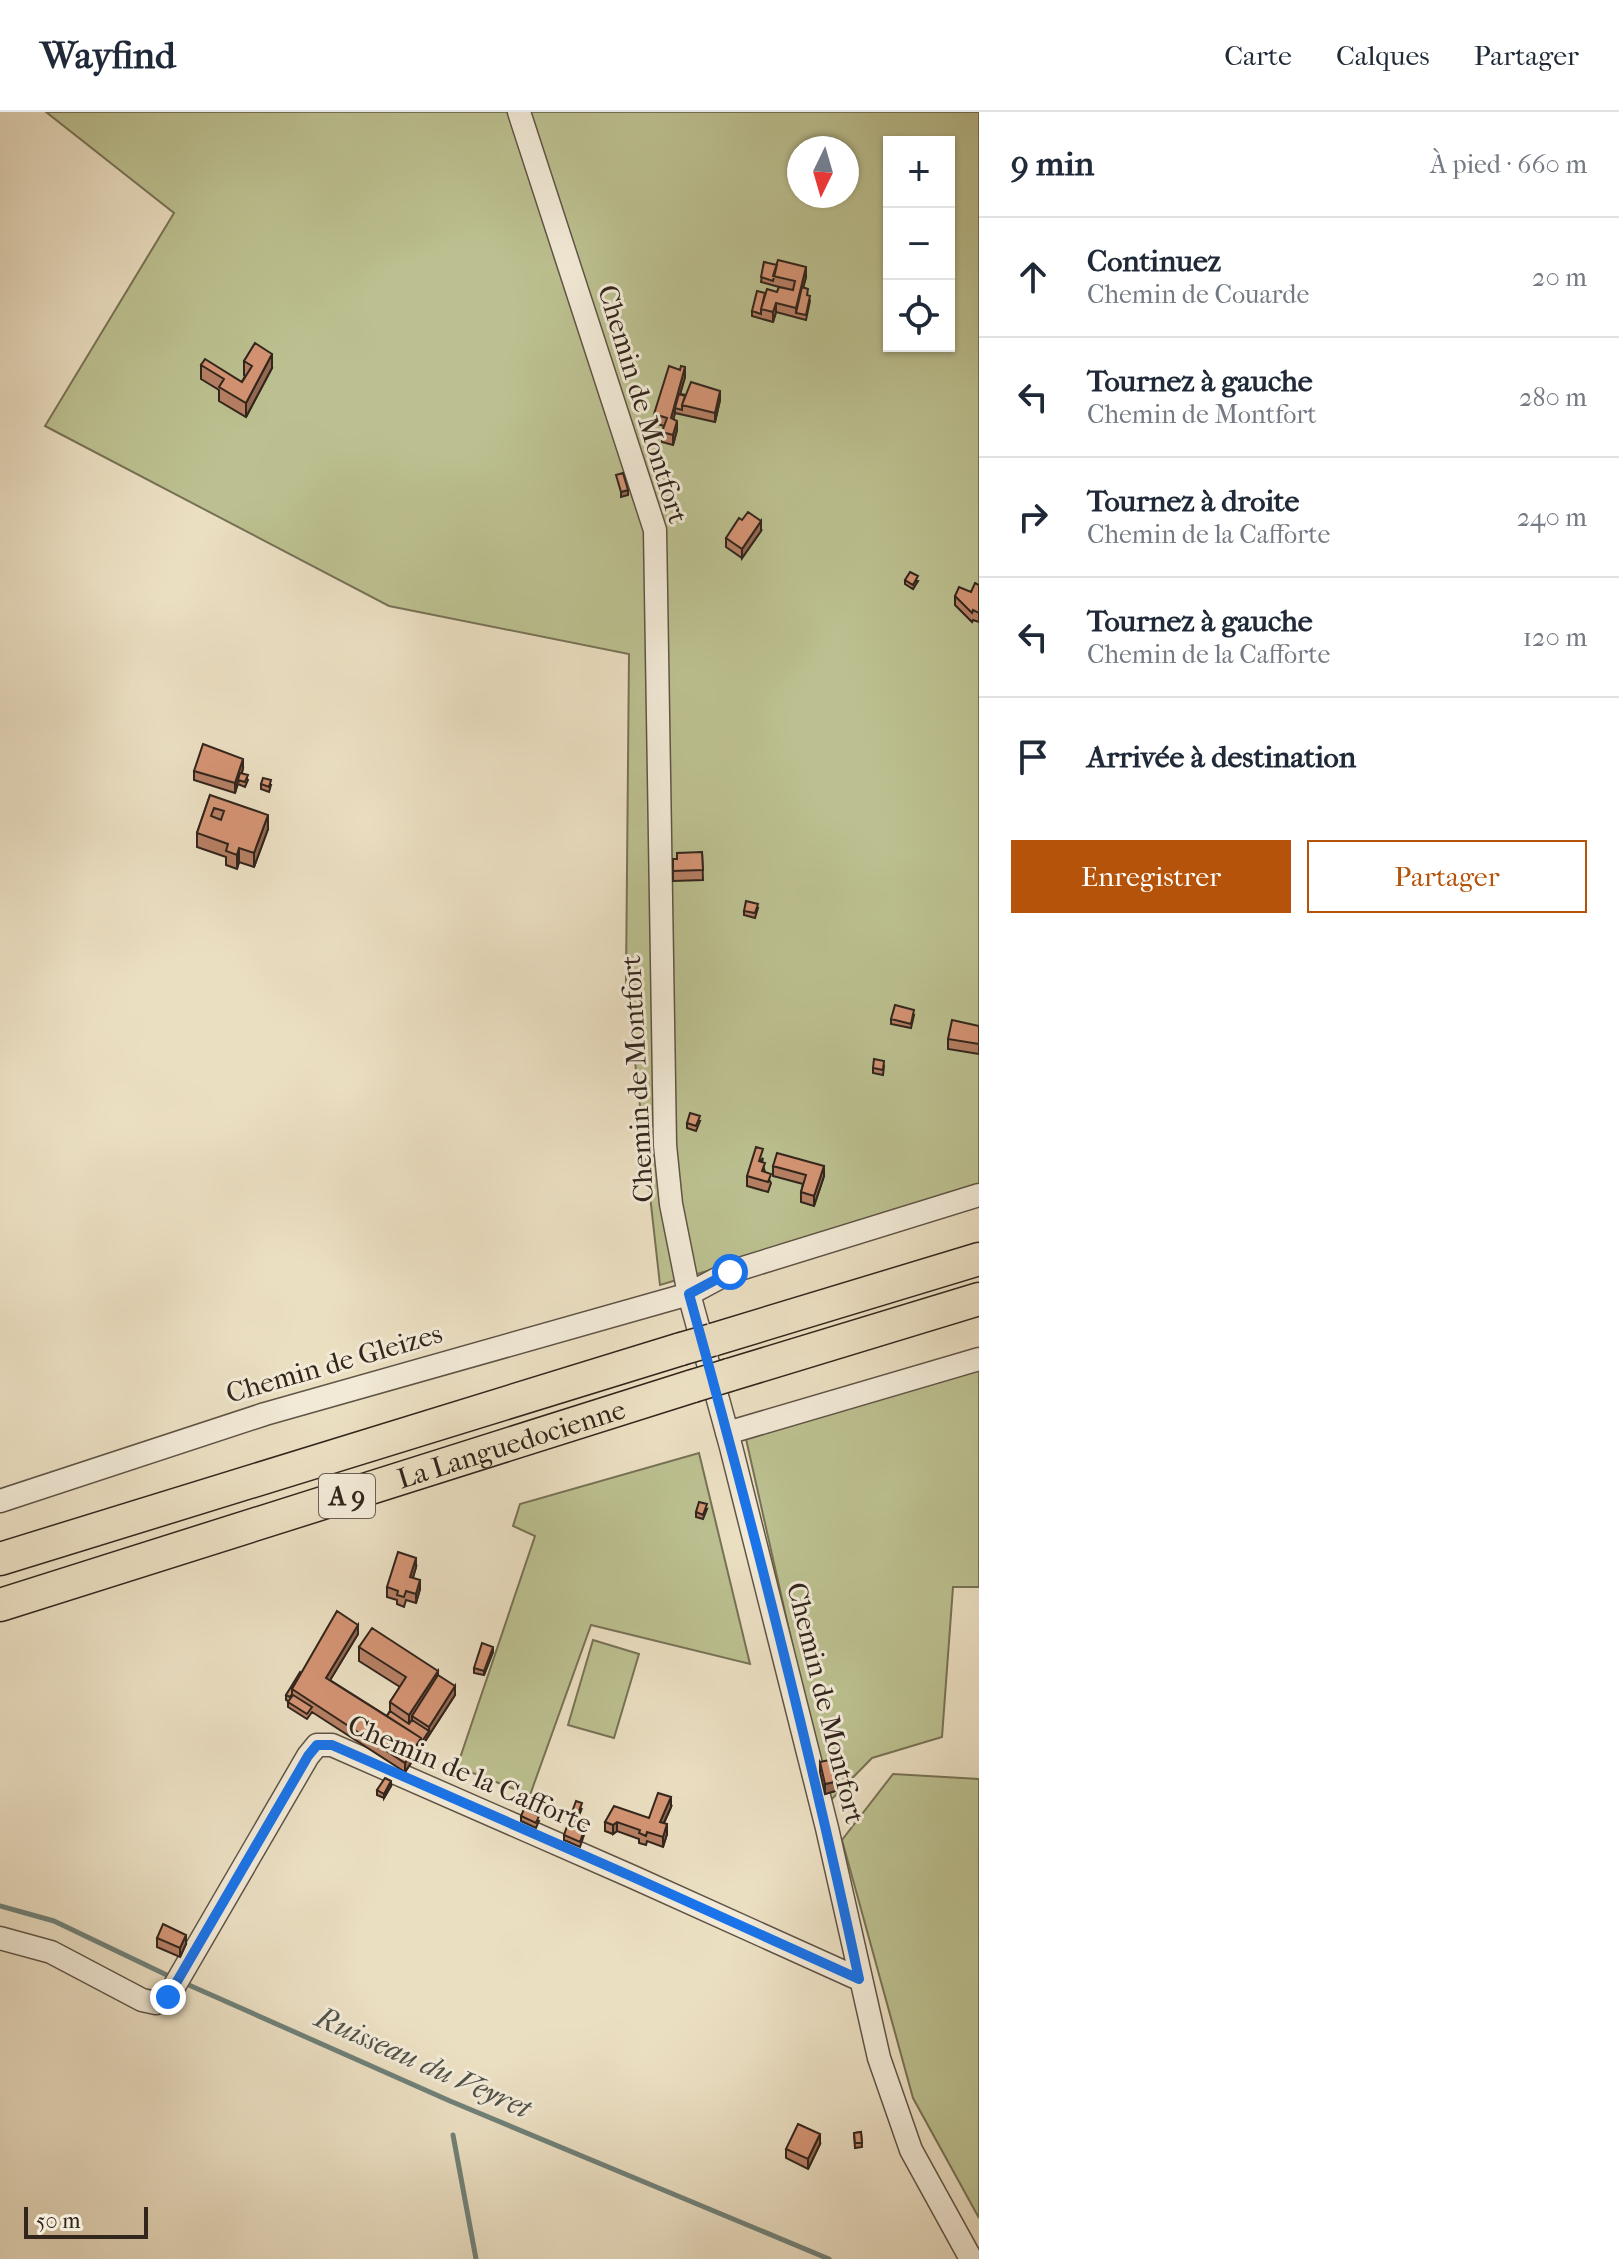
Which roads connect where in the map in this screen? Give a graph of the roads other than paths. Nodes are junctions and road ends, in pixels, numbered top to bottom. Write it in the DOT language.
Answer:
graph roads {
  1 [pos="519,112"];
  2 [pos="979,1195"];
  3 [pos="979,1259"];
  4 [pos="689,1294"];
  5 [pos="979,1299"];
  6 [pos="979,1359"];
  7 [pos="727,1433"];
  8 [pos="0,1501"];
  9 [pos="0,1559"];
  10 [pos="0,1605"];
  11 [pos="0,1938"];
  12 [pos="859,1979"];
  13 [pos="971,2259"];
  1 -- 4 [label="street, Chemin de Montfort"];
  2 -- 4 [label="street, Chemin de Gleizes"];
  3 -- 9 [label="highway, La Languedocienne / A 9, bridge"];
  4 -- 7 [label="street, Chemin de Montfort"];
  4 -- 8 [label="street, Chemin de Gleizes"];
  5 -- 10 [label="highway, La Languedocienne / A 9, bridge"];
  6 -- 7 [label="street"];
  7 -- 12 [label="street, Chemin de Montfort"];
  11 -- 12 [label="street, Chemin de la Cafforte"];
  12 -- 13 [label="street, Chemin de Montfort"];
}
